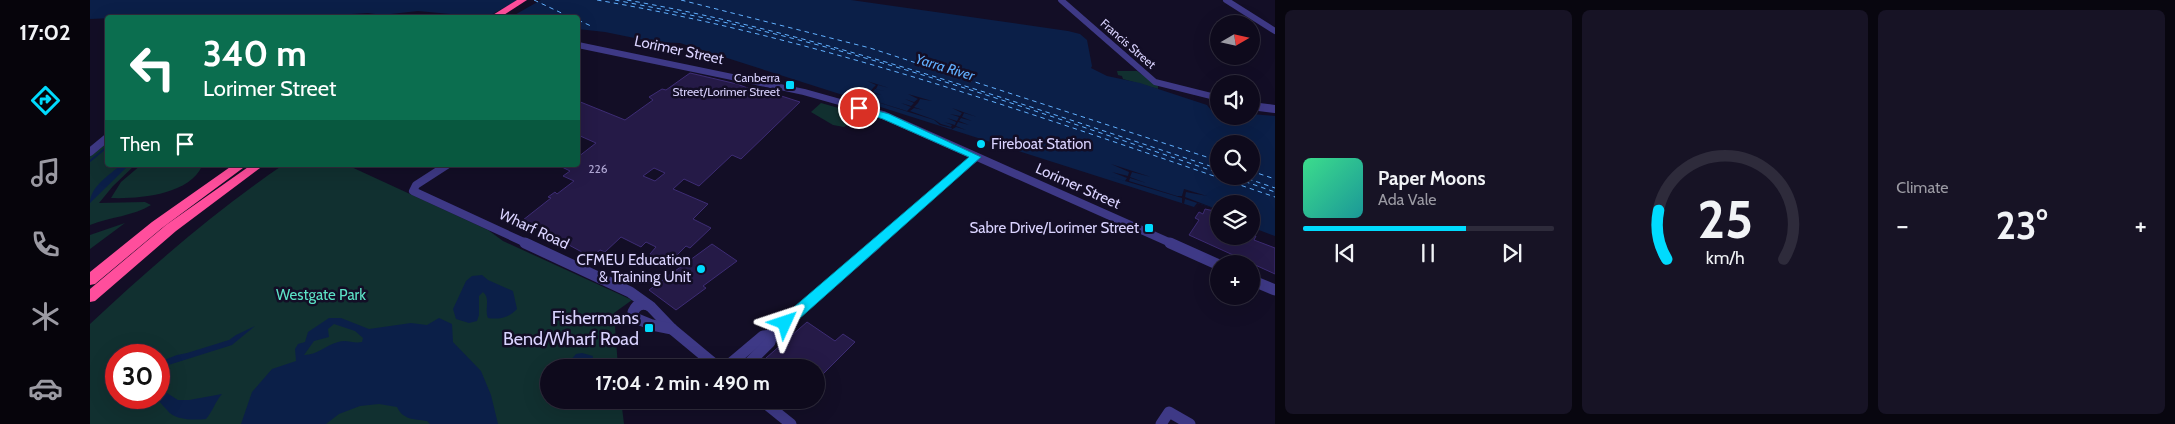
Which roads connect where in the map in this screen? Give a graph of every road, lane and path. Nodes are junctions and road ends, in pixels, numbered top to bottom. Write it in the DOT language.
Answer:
graph roads {
  1 [pos="523,0"];
  2 [pos="535,0"];
  3 [pos="1061,0"];
  4 [pos="1226,0"];
  5 [pos="497,15"];
  6 [pos="510,15"];
  7 [pos="1275,31"];
  8 [pos="580,44"];
  9 [pos="1210,96"];
  10 [pos="1260,107"];
  11 [pos="1275,109"];
  12 [pos="105,140"];
  13 [pos="90,152"];
  14 [pos="976,157"];
  15 [pos="238,167"];
  16 [pos="255,167"];
  17 [pos="444,167"];
  18 [pos="1210,261"];
  19 [pos="90,280"];
  20 [pos="1260,284"];
  21 [pos="1275,290"];
  22 [pos="90,297"];
  23 [pos="648,305"];
  24 [pos="672,329"];
  25 [pos="772,335"];
  26 [pos="708,359"];
  27 [pos="736,359"];
  28 [pos="753,359"];
  29 [pos="772,409"];
  30 [pos="791,424"];
  31 [pos="1161,424"];
  32 [pos="1190,424"];
  1 -- 5 [label="highway"];
  2 -- 6 [label="highway"];
  3 -- 9 [label="street, Francis Street"];
  4 -- 7 [label="street"];
  8 -- 14 [label="street, Lorimer Street"];
  10 -- 11 [label="street"];
  12 -- 13 [label="street"];
  14 -- 18 [label="street, Lorimer Street"];
  14 -- 25 [label="street"];
  15 -- 19 [label="highway"];
  16 -- 22 [label="highway"];
  17 -- 23 [label="street, Wharf Road"];
  20 -- 21 [label="street"];
  23 -- 24 [label="street, Wharf Road"];
  23 -- 24 [label="street"];
  24 -- 26 [label="street, Wharf Road"];
  25 -- 27 [label="street"];
  25 -- 28 [label="street"];
  29 -- 30 [label="street"];
  31 -- 32 [label="street"];
}
